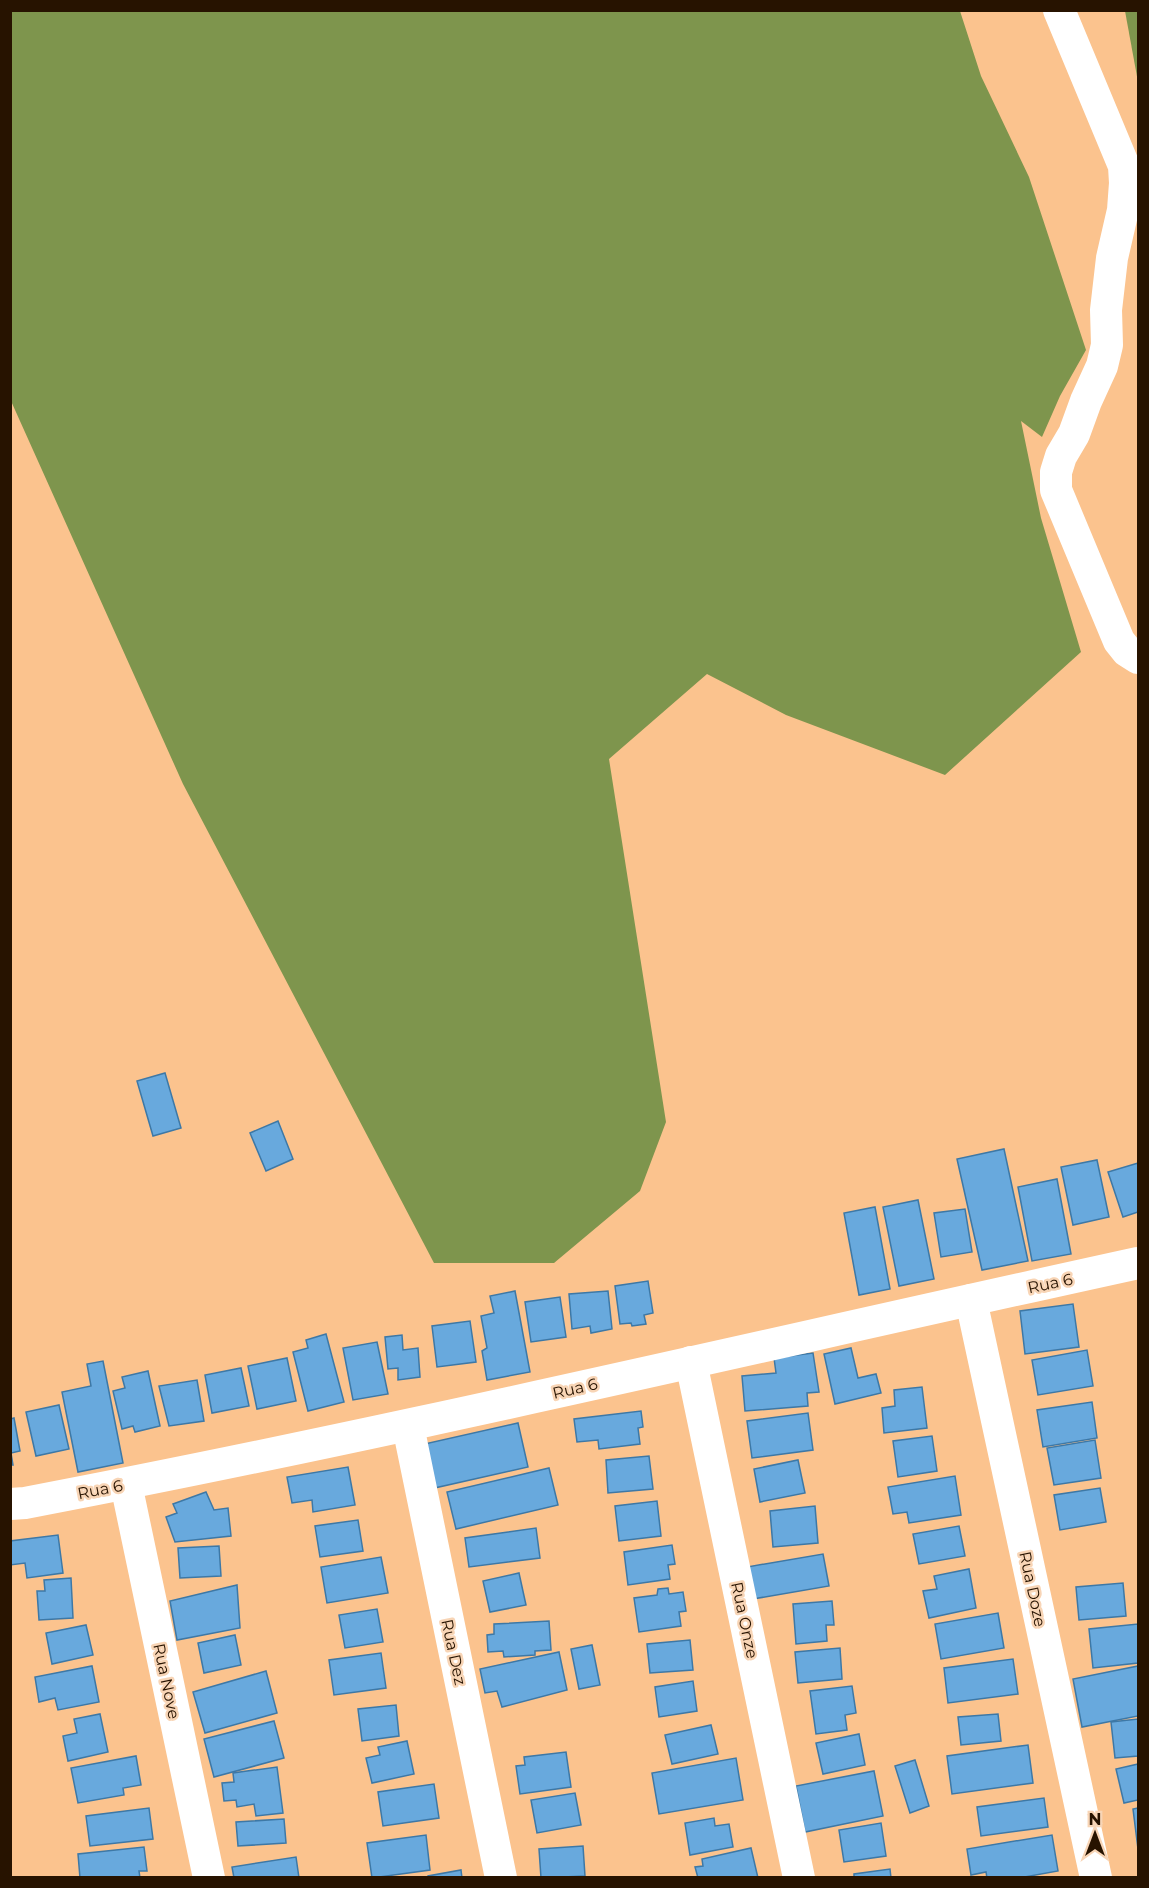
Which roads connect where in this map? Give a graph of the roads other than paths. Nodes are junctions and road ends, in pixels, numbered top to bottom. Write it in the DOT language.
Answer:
graph roads {
  1 [pos="1059,10"];
  2 [pos="1138,658"];
  3 [pos="1138,1263"];
  4 [pos="971,1300"];
  5 [pos="691,1362"];
  6 [pos="408,1426"];
  7 [pos="126,1484"];
  8 [pos="10,1504"];
  9 [pos="209,1878"];
  10 [pos="501,1878"];
  11 [pos="799,1878"];
  12 [pos="1096,1878"];
  1 -- 2 [label="street"];
  3 -- 4 [label="street, Rua 6"];
  4 -- 5 [label="street, Rua 6"];
  4 -- 12 [label="street, Rua Doze"];
  5 -- 6 [label="street, Rua 6"];
  5 -- 11 [label="street, Rua Onze"];
  6 -- 7 [label="street, Rua 6"];
  6 -- 10 [label="street, Rua Dez"];
  7 -- 8 [label="street, Rua 6"];
  7 -- 9 [label="street, Rua Nove"];
}
